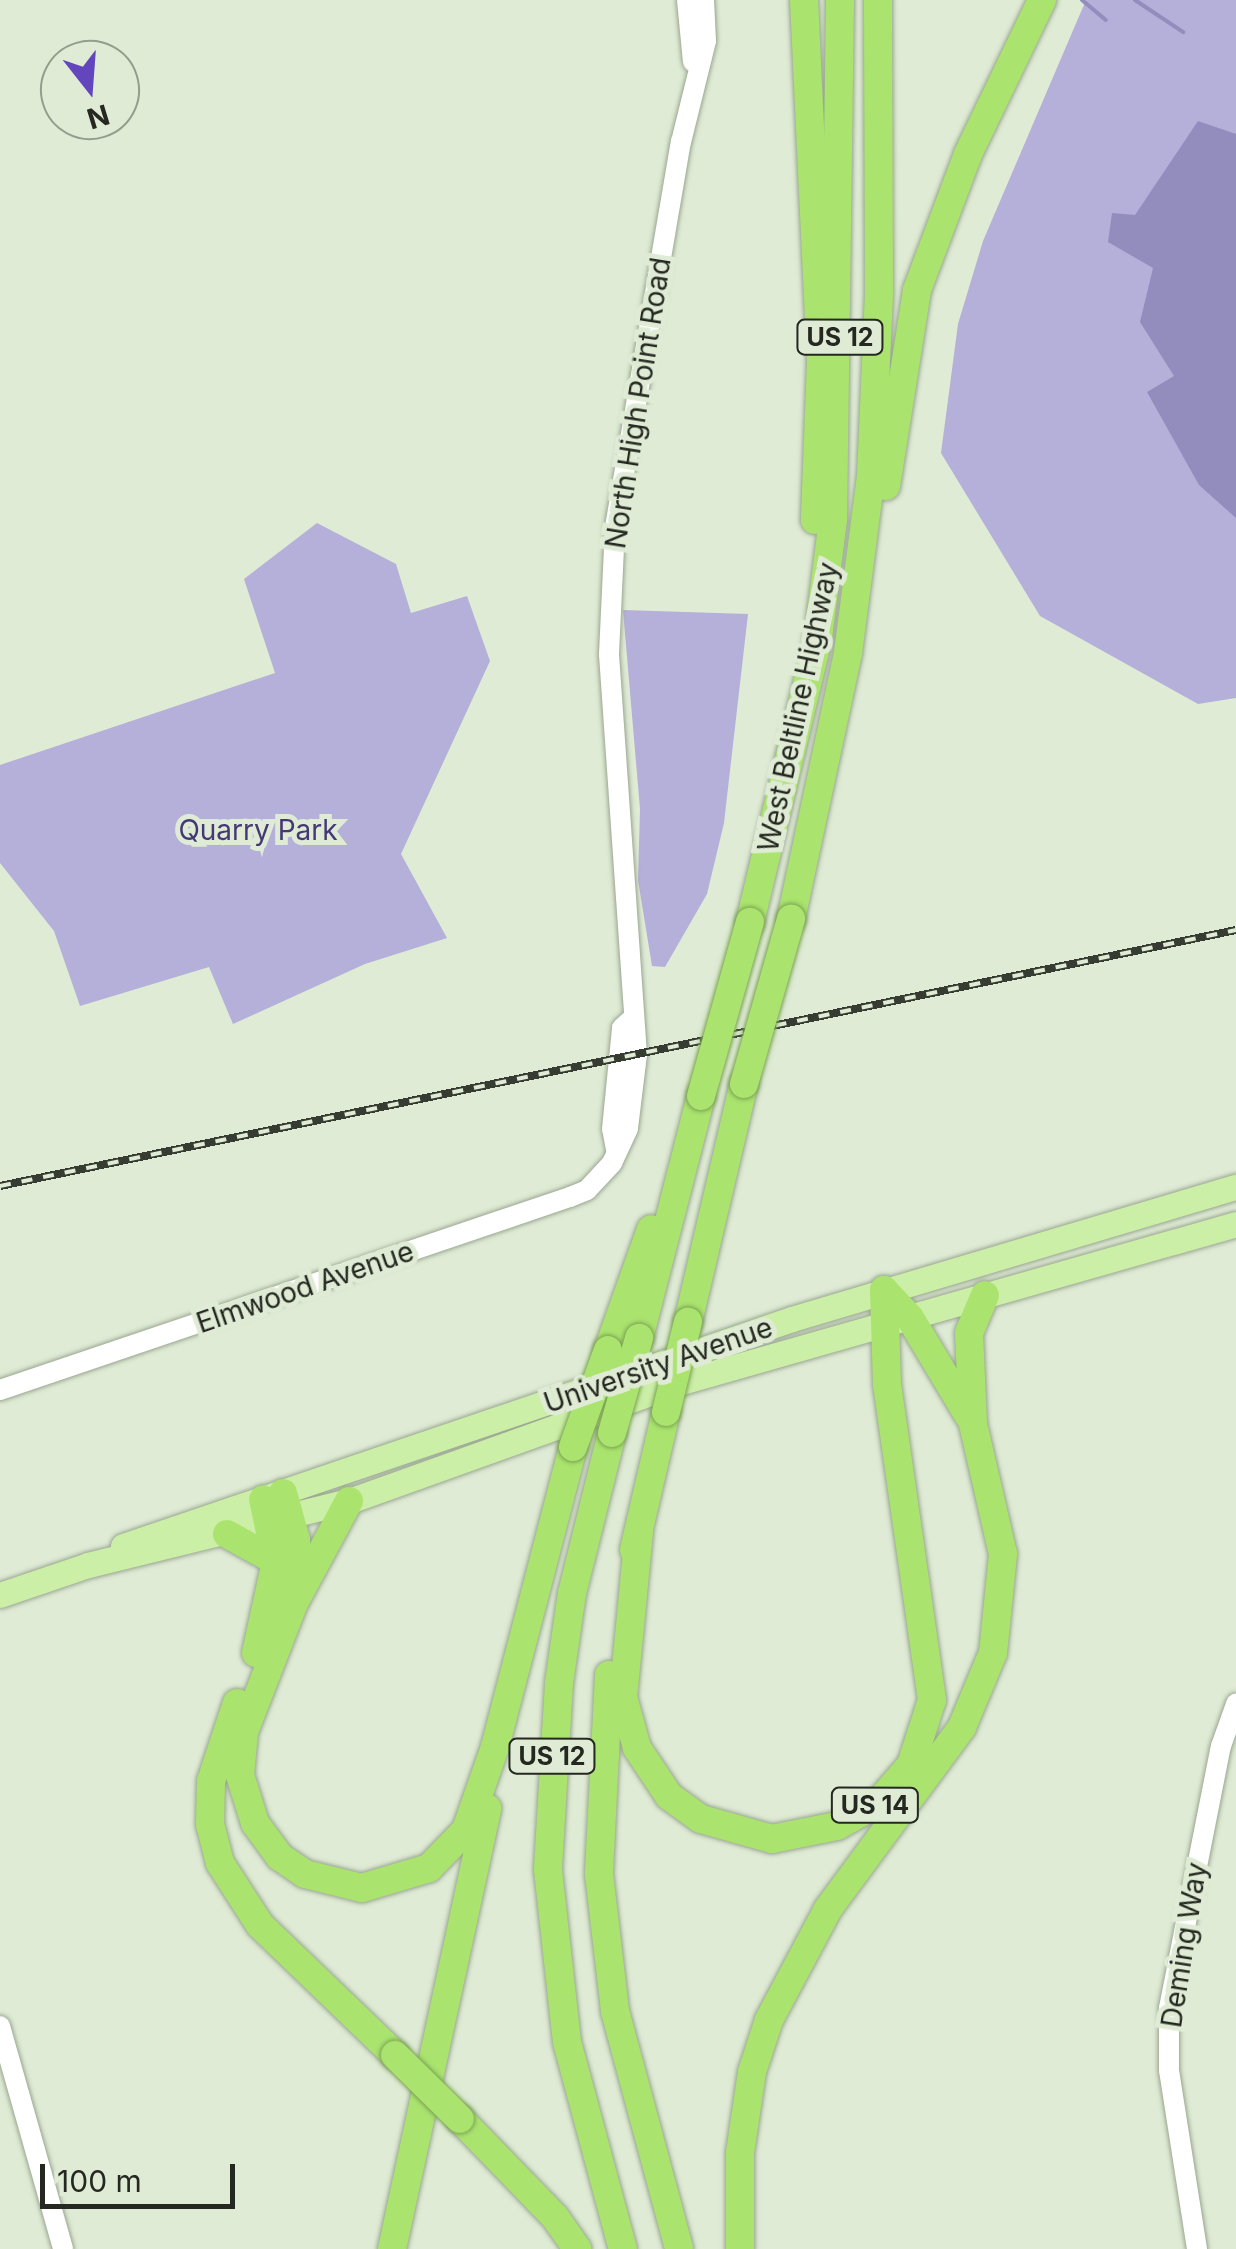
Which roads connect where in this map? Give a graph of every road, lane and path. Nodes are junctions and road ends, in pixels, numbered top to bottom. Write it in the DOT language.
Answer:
graph roads {
  1 [pos="687,0"];
  2 [pos="704,0"];
  3 [pos="804,0"];
  4 [pos="840,0"];
  5 [pos="878,0"];
  6 [pos="1042,0"];
  7 [pos="694,89"];
  8 [pos="854,607"];
  9 [pos="810,671"];
  10 [pos="604,1174"];
  11 [pos="680,1182"];
  12 [pos="1236,1187"];
  13 [pos="1236,1224"];
  14 [pos="884,1290"];
  15 [pos="985,1295"];
  16 [pos="910,1318"];
  17 [pos="882,1326"];
  18 [pos="0,1390"];
  19 [pos="973,1424"];
  20 [pos="349,1501"];
  21 [pos="277,1508"];
  22 [pos="639,1532"];
  23 [pos="227,1534"];
  24 [pos="276,1561"];
  25 [pos="88,1565"];
  26 [pos="0,1595"];
  27 [pos="294,1604"];
  28 [pos="1236,1704"];
  29 [pos="495,1746"];
  30 [pos="0,2026"];
  31 [pos="64,2249"];
  32 [pos="392,2249"];
  33 [pos="576,2249"];
  34 [pos="623,2249"];
  35 [pos="679,2249"];
  36 [pos="740,2249"];
  37 [pos="1197,2249"];
  1 -- 7 [label="street, North High Point Road"];
  2 -- 7 [label="street, North High Point Road"];
  3 -- 9 [label="highway"];
  4 -- 9 [label="highway, West Beltline Highway / US 12"];
  5 -- 8 [label="highway, West Beltline Highway / US 12"];
  6 -- 8 [label="highway"];
  7 -- 10 [label="street, North High Point Road"];
  8 -- 22 [label="highway, West Beltline Highway / US 12, bridge"];
  9 -- 11 [label="highway, West Beltline Highway / US 12, bridge"];
  10 -- 18 [label="street, Elmwood Avenue"];
  11 -- 29 [label="highway, bridge"];
  11 -- 34 [label="highway, West Beltline Highway / US 12, bridge"];
  12 -- 14 [label="main road, University Avenue"];
  13 -- 15 [label="main road, University Avenue"];
  14 -- 16 [label="highway"];
  14 -- 17 [label="highway, US 14"];
  14 -- 21 [label="main road, University Avenue"];
  15 -- 16 [label="main road, University Avenue"];
  15 -- 19 [label="highway"];
  16 -- 17 [label="main road, University Avenue"];
  16 -- 19 [label="highway"];
  17 -- 20 [label="main road, University Avenue"];
  17 -- 22 [label="highway, US 14"];
  19 -- 36 [label="highway"];
  20 -- 21 [label="main road, University Avenue"];
  20 -- 27 [label="highway"];
  21 -- 23 [label="main road, University Avenue"];
  21 -- 24 [label="highway"];
  21 -- 25 [label="main road, University Avenue"];
  21 -- 27 [label="highway"];
  22 -- 35 [label="highway, US 12"];
  23 -- 24 [label="highway"];
  23 -- 25 [label="main road, University Avenue"];
  24 -- 33 [label="highway, bridge"];
  25 -- 26 [label="main road, University Avenue"];
  27 -- 29 [label="highway"];
  28 -- 37 [label="street, Deming Way"];
  29 -- 32 [label="highway"];
  30 -- 31 [label="street"];
}
